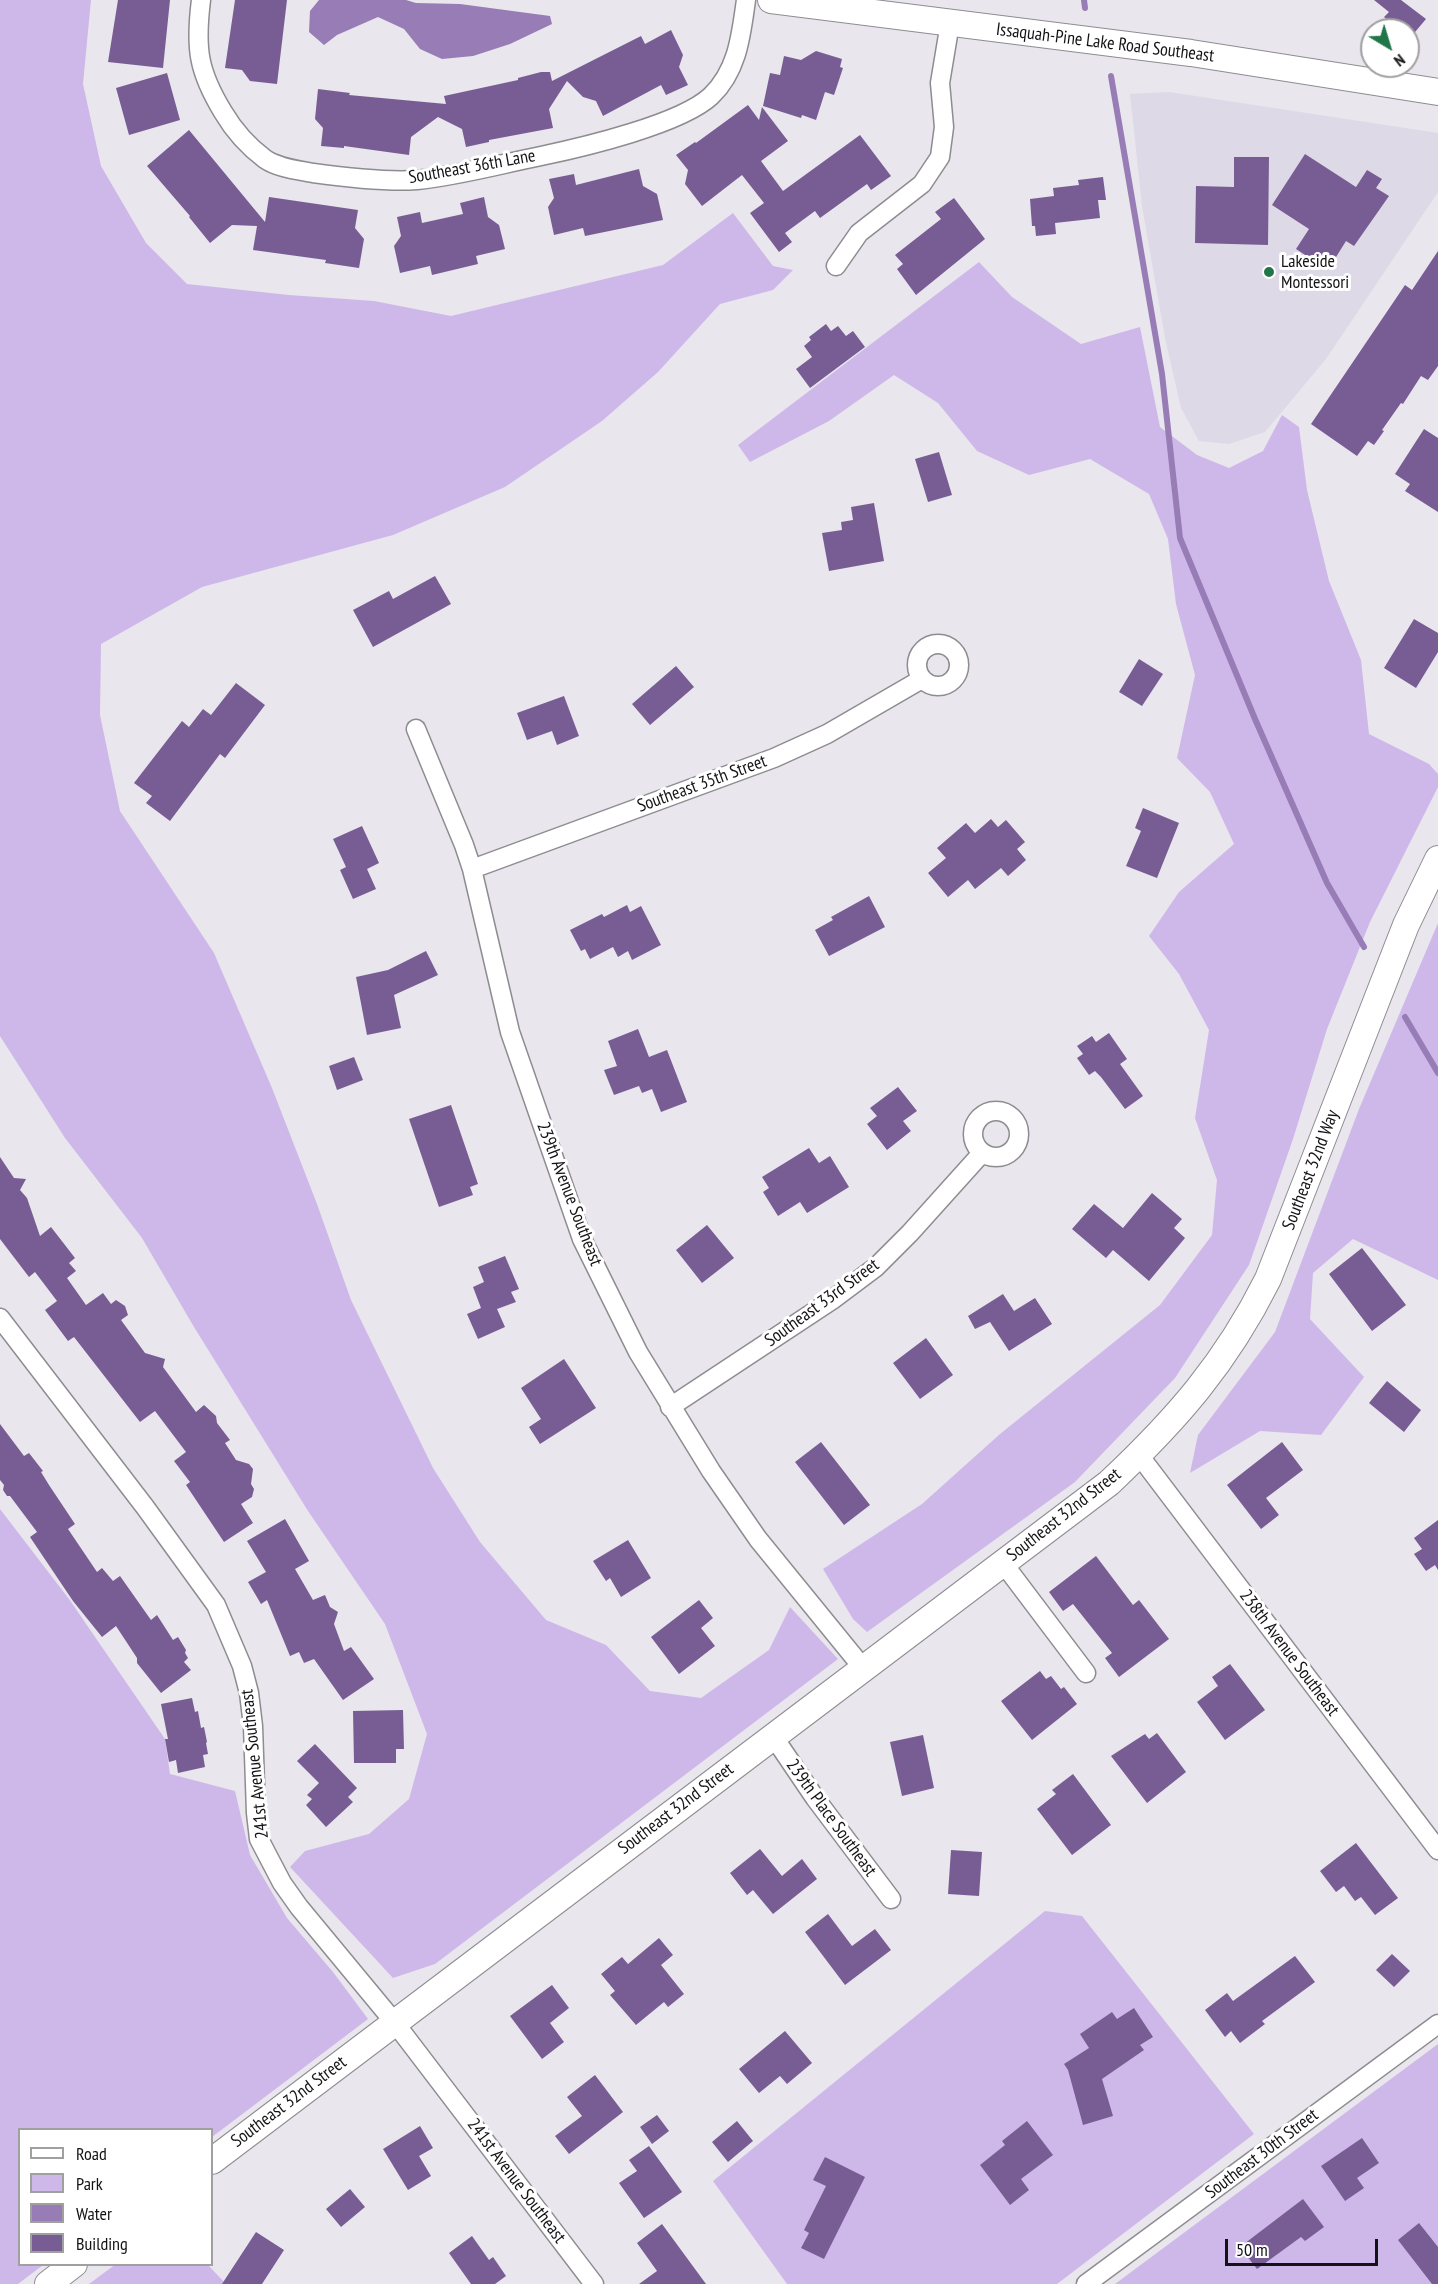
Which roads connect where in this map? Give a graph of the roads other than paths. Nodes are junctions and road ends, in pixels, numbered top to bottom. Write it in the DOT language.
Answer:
graph roads {
  1 [pos="201,0"];
  2 [pos="746,0"];
  3 [pos="771,0"];
  4 [pos="950,23"];
  5 [pos="1438,92"];
  6 [pos="836,266"];
  7 [pos="922,679"];
  8 [pos="416,729"];
  9 [pos="1438,859"];
  10 [pos="472,869"];
  11 [pos="982,1153"];
  12 [pos="0,1318"];
  13 [pos="670,1407"];
  14 [pos="1139,1455"];
  15 [pos="1003,1563"];
  16 [pos="863,1668"];
  17 [pos="1086,1673"];
  18 [pos="772,1736"];
  19 [pos="1438,1850"];
  20 [pos="891,1899"];
  21 [pos="395,2022"];
  22 [pos="1438,2024"];
  23 [pos="213,2160"];
  24 [pos="73,2266"];
  25 [pos="48,2284"];
  26 [pos="594,2284"];
  27 [pos="1086,2284"];
  1 -- 2 [label="street, Southeast 36th Lane"];
  3 -- 4 [label="street, Issaquah-Pine Lake Road Southeast"];
  4 -- 5 [label="street, Issaquah-Pine Lake Road Southeast"];
  4 -- 6 [label="street"];
  7 -- 10 [label="street, Southeast 35th Street"];
  8 -- 10 [label="street, 239th Avenue Southeast"];
  9 -- 14 [label="street, Southeast 32nd Way"];
  10 -- 13 [label="street, 239th Avenue Southeast"];
  11 -- 13 [label="street, Southeast 33rd Street"];
  12 -- 21 [label="street, 241st Avenue Southeast"];
  13 -- 16 [label="street, 239th Avenue Southeast"];
  14 -- 15 [label="street, Southeast 32nd Street"];
  14 -- 19 [label="street, 238th Avenue Southeast"];
  15 -- 16 [label="street, Southeast 32nd Street"];
  15 -- 17 [label="street"];
  16 -- 18 [label="street, Southeast 32nd Street"];
  18 -- 20 [label="street, 239th Place Southeast"];
  18 -- 21 [label="street, Southeast 32nd Street"];
  21 -- 23 [label="street, Southeast 32nd Street"];
  21 -- 26 [label="street, 241st Avenue Southeast"];
  22 -- 27 [label="street, Southeast 30th Street"];
  24 -- 25 [label="street"];
}
